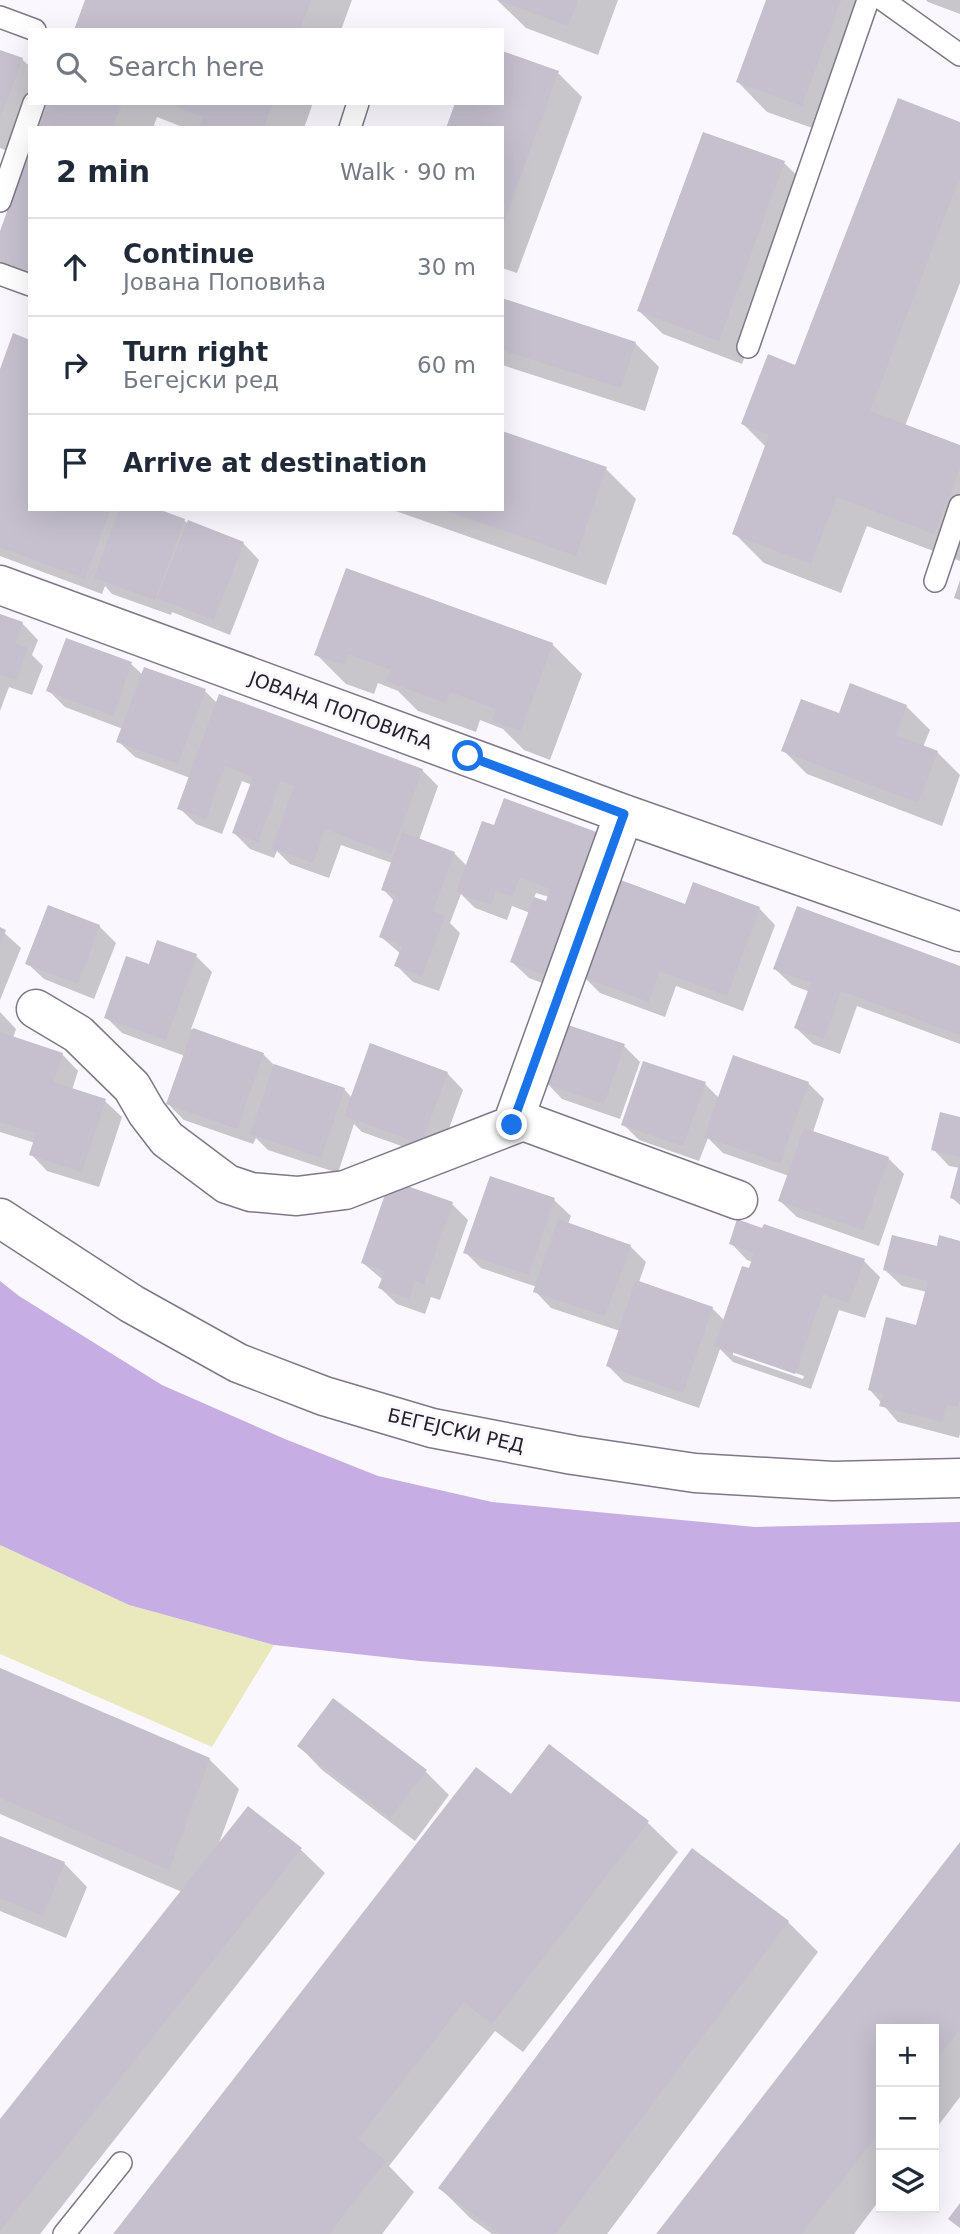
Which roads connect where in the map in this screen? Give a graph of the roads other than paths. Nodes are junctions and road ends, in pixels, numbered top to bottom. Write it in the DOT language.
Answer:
graph roads {
  1 [pos="868,0"];
  2 [pos="883,0"];
  3 [pos="0,17"];
  4 [pos="30,28"];
  5 [pos="960,55"];
  6 [pos="33,105"];
  7 [pos="357,105"];
  8 [pos="351,126"];
  9 [pos="0,201"];
  10 [pos="0,274"];
  11 [pos="28,284"];
  12 [pos="748,347"];
  13 [pos="960,506"];
  14 [pos="935,581"];
  15 [pos="0,584"];
  16 [pos="624,814"];
  17 [pos="960,932"];
  18 [pos="36,1009"];
  19 [pos="512,1125"];
  20 [pos="738,1200"];
  21 [pos="0,1218"];
  22 [pos="960,1478"];
  23 [pos="121,2162"];
  24 [pos="64,2234"];
  1 -- 12 [label="lane"];
  2 -- 5 [label="lane"];
  3 -- 4 [label="lane"];
  6 -- 9 [label="lane"];
  7 -- 8 [label="lane"];
  10 -- 11 [label="lane"];
  13 -- 14 [label="lane"];
  15 -- 16 [label="street, ЈОВАНА ПОПОВИЋА"];
  16 -- 17 [label="street, ЈОВАНА ПОПОВИЋА"];
  16 -- 19 [label="street"];
  18 -- 19 [label="street"];
  19 -- 20 [label="street"];
  21 -- 22 [label="street, БЕГЕЈСКИ РЕД"];
  23 -- 24 [label="lane"];
}
